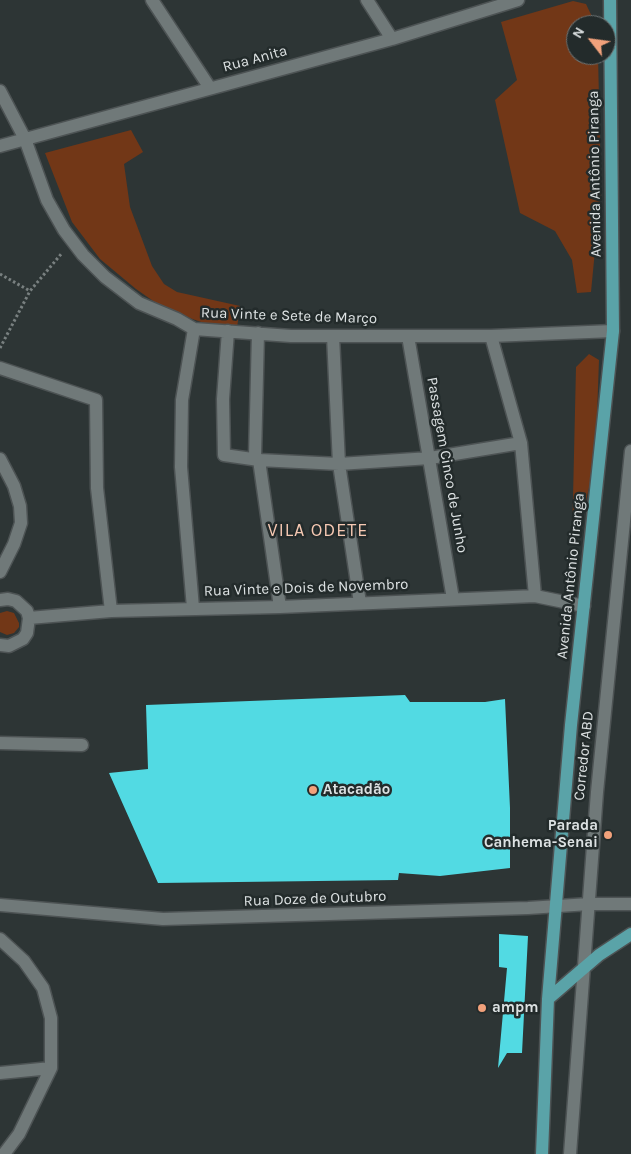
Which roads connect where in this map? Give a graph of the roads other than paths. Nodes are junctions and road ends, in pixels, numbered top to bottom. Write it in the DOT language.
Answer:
graph roads {
  1 [pos="152,0"];
  2 [pos="367,0"];
  3 [pos="518,0"];
  4 [pos="610,0"];
  5 [pos="392,39"];
  6 [pos="210,88"];
  7 [pos="0,91"];
  8 [pos="25,139"];
  9 [pos="0,146"];
  10 [pos="194,329"];
  11 [pos="613,331"];
  12 [pos="228,332"];
  13 [pos="258,334"];
  14 [pos="333,336"];
  15 [pos="408,336"];
  16 [pos="491,336"];
  17 [pos="0,368"];
  18 [pos="521,444"];
  19 [pos="631,452"];
  20 [pos="430,458"];
  21 [pos="0,460"];
  22 [pos="259,460"];
  23 [pos="339,464"];
  24 [pos="0,572"];
  25 [pos="535,596"];
  26 [pos="0,599"];
  27 [pos="453,599"];
  28 [pos="360,603"];
  29 [pos="584,606"];
  30 [pos="280,607"];
  31 [pos="193,608"];
  32 [pos="111,611"];
  33 [pos="29,618"];
  34 [pos="0,645"];
  35 [pos="0,743"];
  36 [pos="82,745"];
  37 [pos="588,904"];
  38 [pos="631,904"];
  39 [pos="0,905"];
  40 [pos="556,907"];
  41 [pos="631,934"];
  42 [pos="0,939"];
  43 [pos="585,968"];
  44 [pos="548,998"];
  45 [pos="51,1068"];
  46 [pos="0,1073"];
  47 [pos="4,1154"];
  48 [pos="542,1154"];
  49 [pos="570,1154"];
  1 -- 6 [label="street"];
  2 -- 5 [label="street"];
  3 -- 5 [label="street, Rua Anita"];
  4 -- 11 [label="main road, Avenida Antônio Piranga"];
  5 -- 6 [label="street, Rua Anita"];
  6 -- 8 [label="street, Rua Anita"];
  7 -- 8 [label="street, Rua Vinte e Sete de Março"];
  8 -- 9 [label="street, Rua Anita"];
  8 -- 10 [label="street, Rua Vinte e Sete de Março"];
  10 -- 12 [label="street, Rua Vinte e Sete de Março"];
  10 -- 31 [label="street"];
  11 -- 16 [label="street, Rua Vinte e Sete de Março"];
  11 -- 29 [label="main road, Avenida Antônio Piranga"];
  12 -- 13 [label="street, Rua Vinte e Sete de Março"];
  12 -- 22 [label="street"];
  13 -- 14 [label="street, Rua Vinte e Sete de Março"];
  13 -- 22 [label="street"];
  14 -- 15 [label="street, Rua Vinte e Sete de Março"];
  14 -- 23 [label="street"];
  15 -- 16 [label="street, Rua Vinte e Sete de Março"];
  15 -- 20 [label="street, Passagem Cinco de Junho"];
  16 -- 18 [label="street"];
  17 -- 32 [label="street"];
  18 -- 20 [label="street"];
  18 -- 25 [label="street"];
  19 -- 37 [label="street, Corredor ABD"];
  20 -- 23 [label="street"];
  20 -- 27 [label="street, Passagem Cinco de Junho"];
  21 -- 24 [label="street"];
  22 -- 23 [label="street"];
  22 -- 30 [label="street"];
  23 -- 28 [label="street"];
  25 -- 27 [label="street, Rua Vinte e Dois de Novembro"];
  25 -- 29 [label="street, Rua Vinte e Dois de Novembro"];
  26 -- 33 [label="street"];
  27 -- 28 [label="street, Rua Vinte e Dois de Novembro"];
  28 -- 30 [label="street, Rua Vinte e Dois de Novembro"];
  29 -- 40 [label="main road, Avenida Antônio Piranga"];
  30 -- 31 [label="street, Rua Vinte e Dois de Novembro"];
  31 -- 32 [label="street, Rua Vinte e Dois de Novembro"];
  32 -- 33 [label="street, Rua Vinte e Dois de Novembro"];
  33 -- 34 [label="street"];
  35 -- 36 [label="street"];
  37 -- 38 [label="street, Rua Doze de Outubro"];
  37 -- 40 [label="street, Rua Doze de Outubro"];
  37 -- 43 [label="street, Corredor ABD"];
  39 -- 40 [label="street, Rua Doze de Outubro"];
  40 -- 44 [label="main road, Avenida Antônio Piranga"];
  41 -- 43 [label="main road"];
  42 -- 45 [label="street"];
  43 -- 44 [label="main road"];
  43 -- 49 [label="street, Corredor ABD"];
  44 -- 48 [label="main road, Avenida Antônio Piranga"];
  45 -- 46 [label="street"];
  45 -- 47 [label="street"];
}
